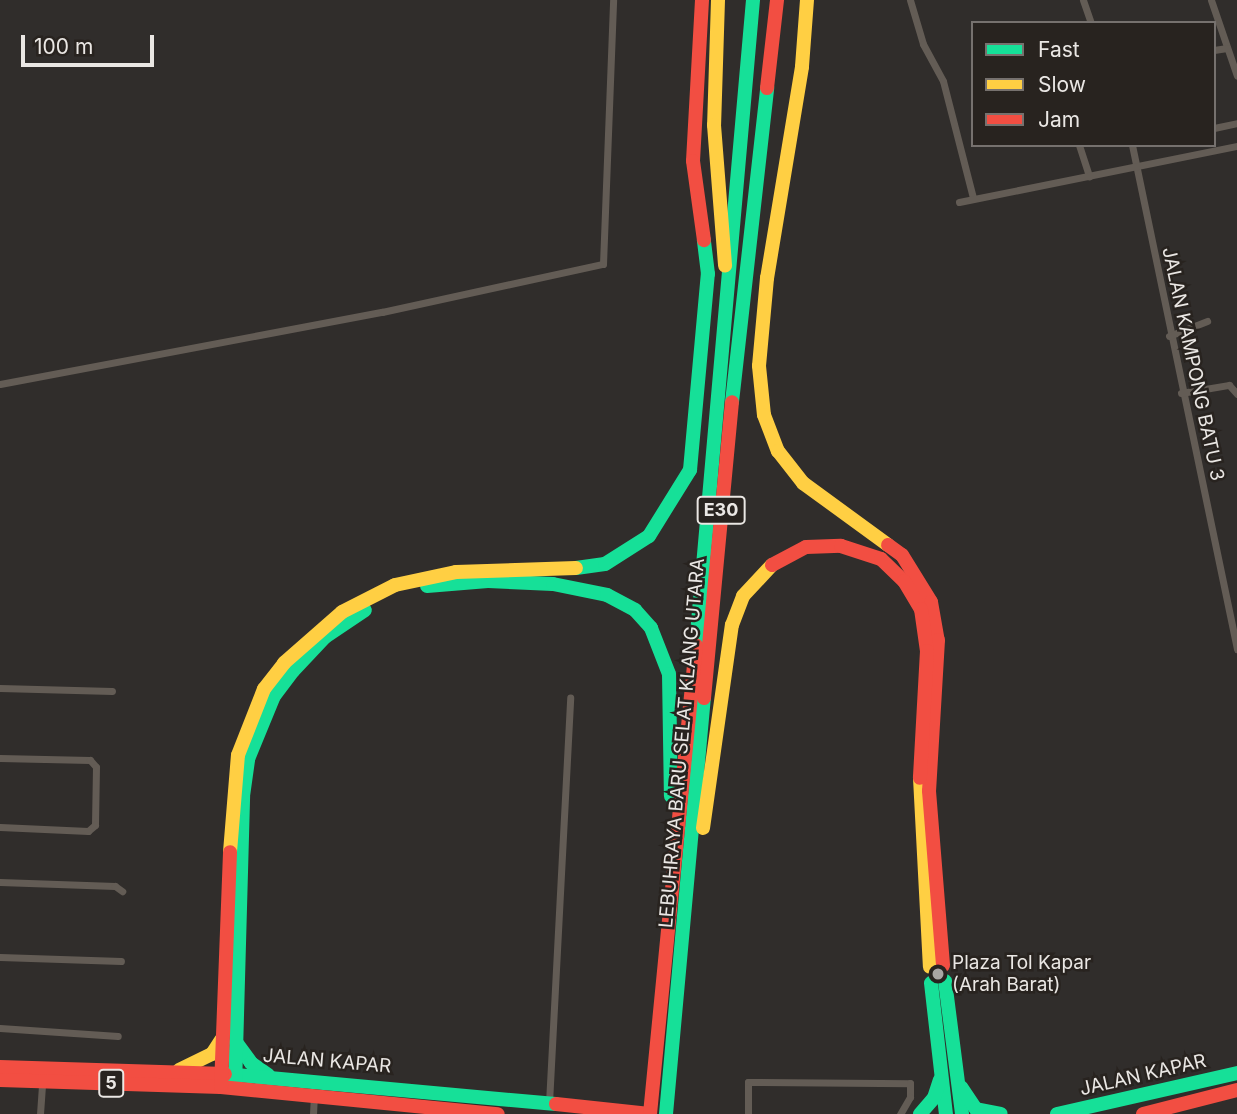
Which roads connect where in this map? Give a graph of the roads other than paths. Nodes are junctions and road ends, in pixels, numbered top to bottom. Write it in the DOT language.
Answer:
graph roads {
  1 [pos="613,0"];
  2 [pos="702,0"];
  3 [pos="718,0"];
  4 [pos="753,0"];
  5 [pos="777,0"];
  6 [pos="807,0"];
  7 [pos="911,0"];
  8 [pos="1083,0"];
  9 [pos="1211,0"];
  10 [pos="1089,21"];
  11 [pos="1227,48"];
  12 [pos="1216,50"];
  13 [pos="1237,76"];
  14 [pos="1237,123"];
  15 [pos="1216,128"];
  16 [pos="1237,146"];
  17 [pos="1080,147"];
  18 [pos="1133,147"];
  19 [pos="1139,167"];
  20 [pos="1088,176"];
  21 [pos="973,198"];
  22 [pos="959,202"];
  23 [pos="728,288"];
  24 [pos="1207,321"];
  25 [pos="1169,336"];
  26 [pos="0,384"];
  27 [pos="1181,393"];
  28 [pos="1237,394"];
  29 [pos="1234,622"];
  30 [pos="1237,649"];
  31 [pos="0,688"];
  32 [pos="112,691"];
  33 [pos="570,698"];
  34 [pos="0,758"];
  35 [pos="0,827"];
  36 [pos="674,836"];
  37 [pos="0,882"];
  38 [pos="122,891"];
  39 [pos="687,927"];
  40 [pos="0,957"];
  41 [pos="121,961"];
  42 [pos="938,982"];
  43 [pos="0,1028"];
  44 [pos="118,1036"];
  45 [pos="229,1040"];
  46 [pos="0,1067"];
  47 [pos="171,1073"];
  48 [pos="1237,1073"];
  49 [pos="269,1075"];
  50 [pos="949,1075"];
  51 [pos="0,1080"];
  52 [pos="228,1080"];
  53 [pos="42,1082"];
  54 [pos="1237,1090"];
  55 [pos="314,1095"];
  56 [pos="549,1103"];
  57 [pos="440,1111"];
  58 [pos="40,1114"];
  59 [pos="313,1114"];
  60 [pos="498,1114"];
  61 [pos="650,1114"];
  62 [pos="666,1114"];
  63 [pos="748,1114"];
  64 [pos="900,1114"];
  65 [pos="920,1114"];
  66 [pos="946,1114"];
  67 [pos="962,1114"];
  68 [pos="1001,1114"];
  69 [pos="1057,1114"];
  70 [pos="1143,1114"];
  1 -- 26 [label="street"];
  2 -- 45 [label="highway"];
  3 -- 23 [label="highway"];
  4 -- 23 [label="highway, LEBUHRAYA BARU SELAT KLANG UTARA / E30"];
  5 -- 39 [label="highway, LEBUHRAYA BARU SELAT KLANG UTARA / E30"];
  6 -- 39 [label="highway"];
  7 -- 21 [label="street"];
  8 -- 10 [label="street"];
  9 -- 11 [label="street"];
  11 -- 12 [label="street"];
  11 -- 13 [label="street"];
  14 -- 15 [label="street"];
  16 -- 19 [label="street"];
  17 -- 20 [label="street"];
  18 -- 19 [label="street, JALAN KAMPONG BATU 3"];
  19 -- 20 [label="street"];
  19 -- 25 [label="street, JALAN KAMPONG BATU 3"];
  20 -- 21 [label="street"];
  21 -- 22 [label="street"];
  23 -- 36 [label="highway, LEBUHRAYA BARU SELAT KLANG UTARA / E30"];
  24 -- 25 [label="street"];
  25 -- 27 [label="street, JALAN KAMPONG BATU 3"];
  27 -- 28 [label="street"];
  27 -- 29 [label="street, JALAN KAMPONG BATU 3"];
  29 -- 30 [label="street, JALAN KAMPONG BATU 3"];
  31 -- 32 [label="street"];
  33 -- 56 [label="street"];
  34 -- 35 [label="street"];
  36 -- 45 [label="highway"];
  36 -- 61 [label="highway, LEBUHRAYA BARU SELAT KLANG UTARA / E30"];
  37 -- 38 [label="street"];
  39 -- 62 [label="highway, LEBUHRAYA BARU SELAT KLANG UTARA / E30"];
  40 -- 41 [label="street"];
  42 -- 50 [label="highway"];
  43 -- 44 [label="street"];
  45 -- 47 [label="highway"];
  45 -- 49 [label="highway"];
  45 -- 52 [label="highway"];
  46 -- 47 [label="highway, JALAN KAPAR / 5"];
  47 -- 52 [label="highway, JALAN KAPAR / 5"];
  48 -- 69 [label="highway, JALAN KAPAR"];
  49 -- 52 [label="highway, JALAN KAPAR / 5"];
  49 -- 56 [label="highway, JALAN KAPAR / 5"];
  50 -- 65 [label="highway"];
  50 -- 66 [label="highway"];
  50 -- 67 [label="highway"];
  50 -- 68 [label="highway"];
  51 -- 53 [label="highway, JALAN KAPAR / 5"];
  52 -- 53 [label="highway, JALAN KAPAR / 5"];
  52 -- 55 [label="highway, JALAN KAPAR / 5"];
  53 -- 58 [label="street"];
  54 -- 70 [label="highway, JALAN KAPAR"];
  55 -- 57 [label="highway, JALAN KAPAR / 5"];
  55 -- 59 [label="street"];
  56 -- 61 [label="highway, JALAN KAPAR / 5"];
  57 -- 60 [label="highway, JALAN KAPAR / 5"];
  63 -- 64 [label="street"];
}
